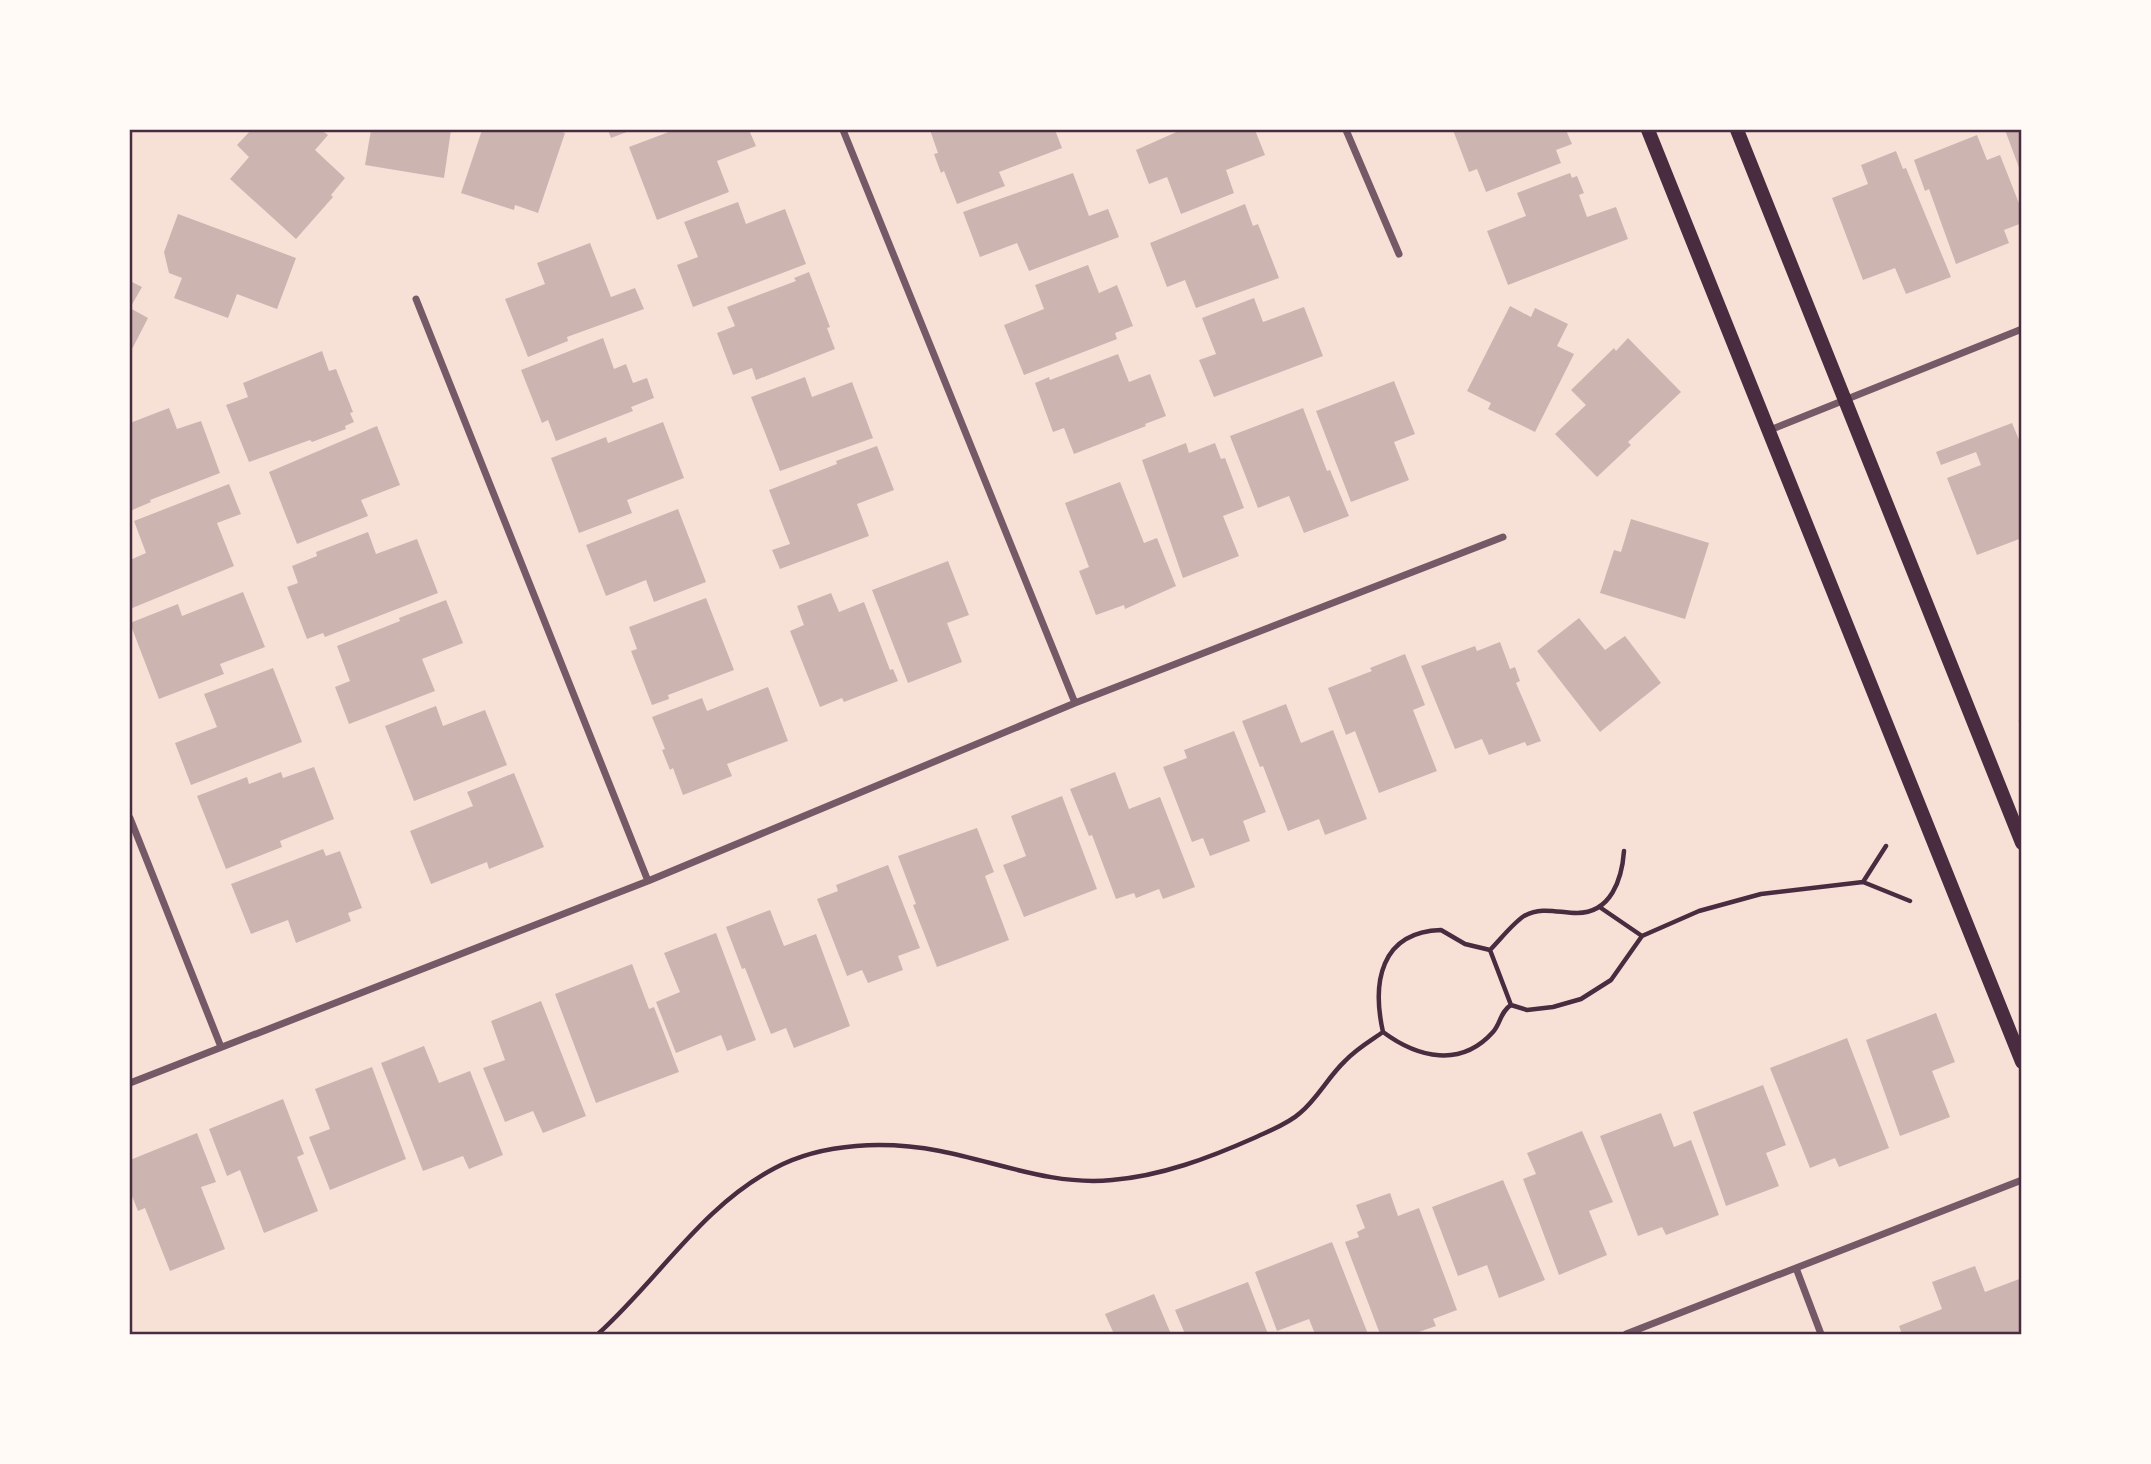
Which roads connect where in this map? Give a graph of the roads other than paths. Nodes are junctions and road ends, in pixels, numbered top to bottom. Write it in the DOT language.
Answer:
graph roads {
  1 [pos="843,130"];
  2 [pos="1346,130"];
  3 [pos="1648,130"];
  4 [pos="1737,130"];
  5 [pos="1399,254"];
  6 [pos="416,299"];
  7 [pos="2021,329"];
  8 [pos="1846,401"];
  9 [pos="1770,430"];
  10 [pos="1503,537"];
  11 [pos="1075,704"];
  12 [pos="130,818"];
  13 [pos="2021,843"];
  14 [pos="648,881"];
  15 [pos="221,1047"];
  16 [pos="2021,1062"];
  17 [pos="130,1083"];
  18 [pos="2021,1180"];
  19 [pos="1796,1268"];
  20 [pos="1626,1335"];
  21 [pos="1821,1335"];
  1 -- 11 [label="street"];
  2 -- 5 [label="street"];
  3 -- 9 [label="main road"];
  4 -- 8 [label="main road"];
  6 -- 14 [label="street"];
  7 -- 8 [label="street"];
  8 -- 9 [label="street"];
  8 -- 13 [label="main road"];
  9 -- 16 [label="main road"];
  10 -- 11 [label="street"];
  11 -- 14 [label="street"];
  12 -- 15 [label="street"];
  14 -- 15 [label="street"];
  15 -- 17 [label="street"];
  18 -- 19 [label="street"];
  19 -- 20 [label="street"];
  19 -- 21 [label="street"];
}
